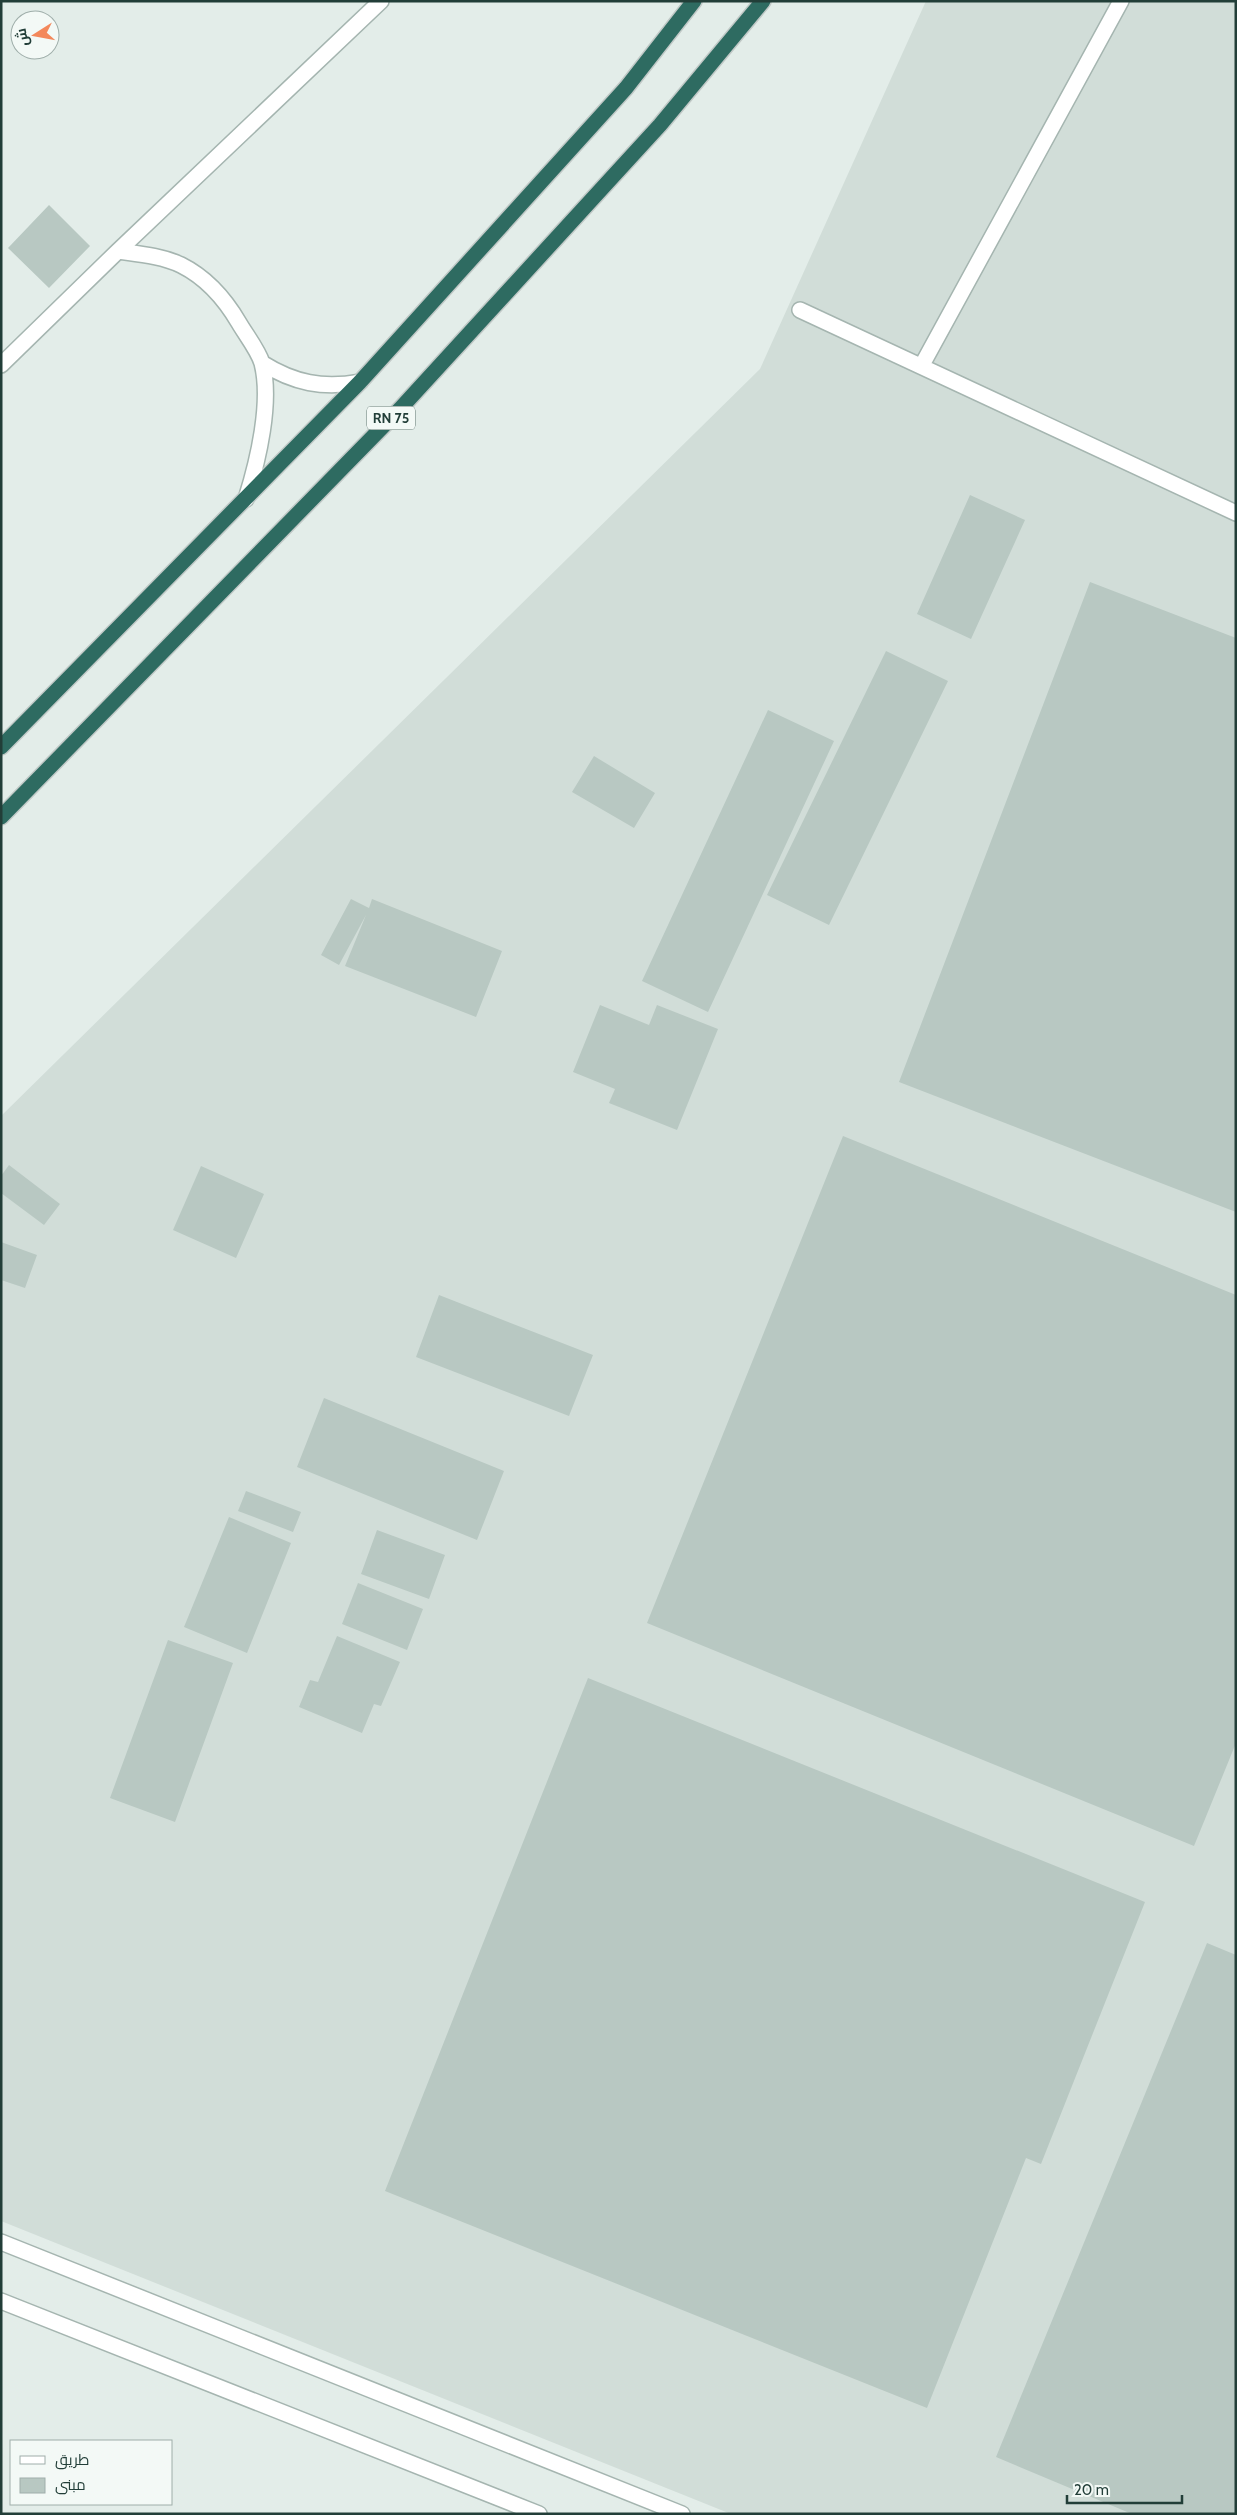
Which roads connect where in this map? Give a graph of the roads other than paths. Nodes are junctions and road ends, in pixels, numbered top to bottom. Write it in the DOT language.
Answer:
graph roads {
  1 [pos="381,1"];
  2 [pos="694,1"];
  3 [pos="763,1"];
  4 [pos="1121,1"];
  5 [pos="118,251"];
  6 [pos="800,310"];
  7 [pos="262,363"];
  8 [pos="1,365"];
  9 [pos="922,365"];
  10 [pos="360,382"];
  11 [pos="246,499"];
  12 [pos="1236,513"];
  13 [pos="1,747"];
  14 [pos="1,817"];
  15 [pos="1,2242"];
  16 [pos="1,2301"];
  17 [pos="539,2514"];
  18 [pos="682,2514"];
  1 -- 5 [label="street"];
  2 -- 10 [label="highway, RN 75"];
  3 -- 14 [label="highway, RN 75"];
  4 -- 9 [label="street"];
  5 -- 7 [label="street"];
  5 -- 8 [label="street"];
  6 -- 9 [label="street"];
  7 -- 10 [label="street"];
  7 -- 11 [label="street"];
  9 -- 12 [label="street"];
  10 -- 11 [label="highway, RN 75"];
  11 -- 13 [label="highway, RN 75"];
  15 -- 18 [label="street"];
  16 -- 17 [label="street"];
}
